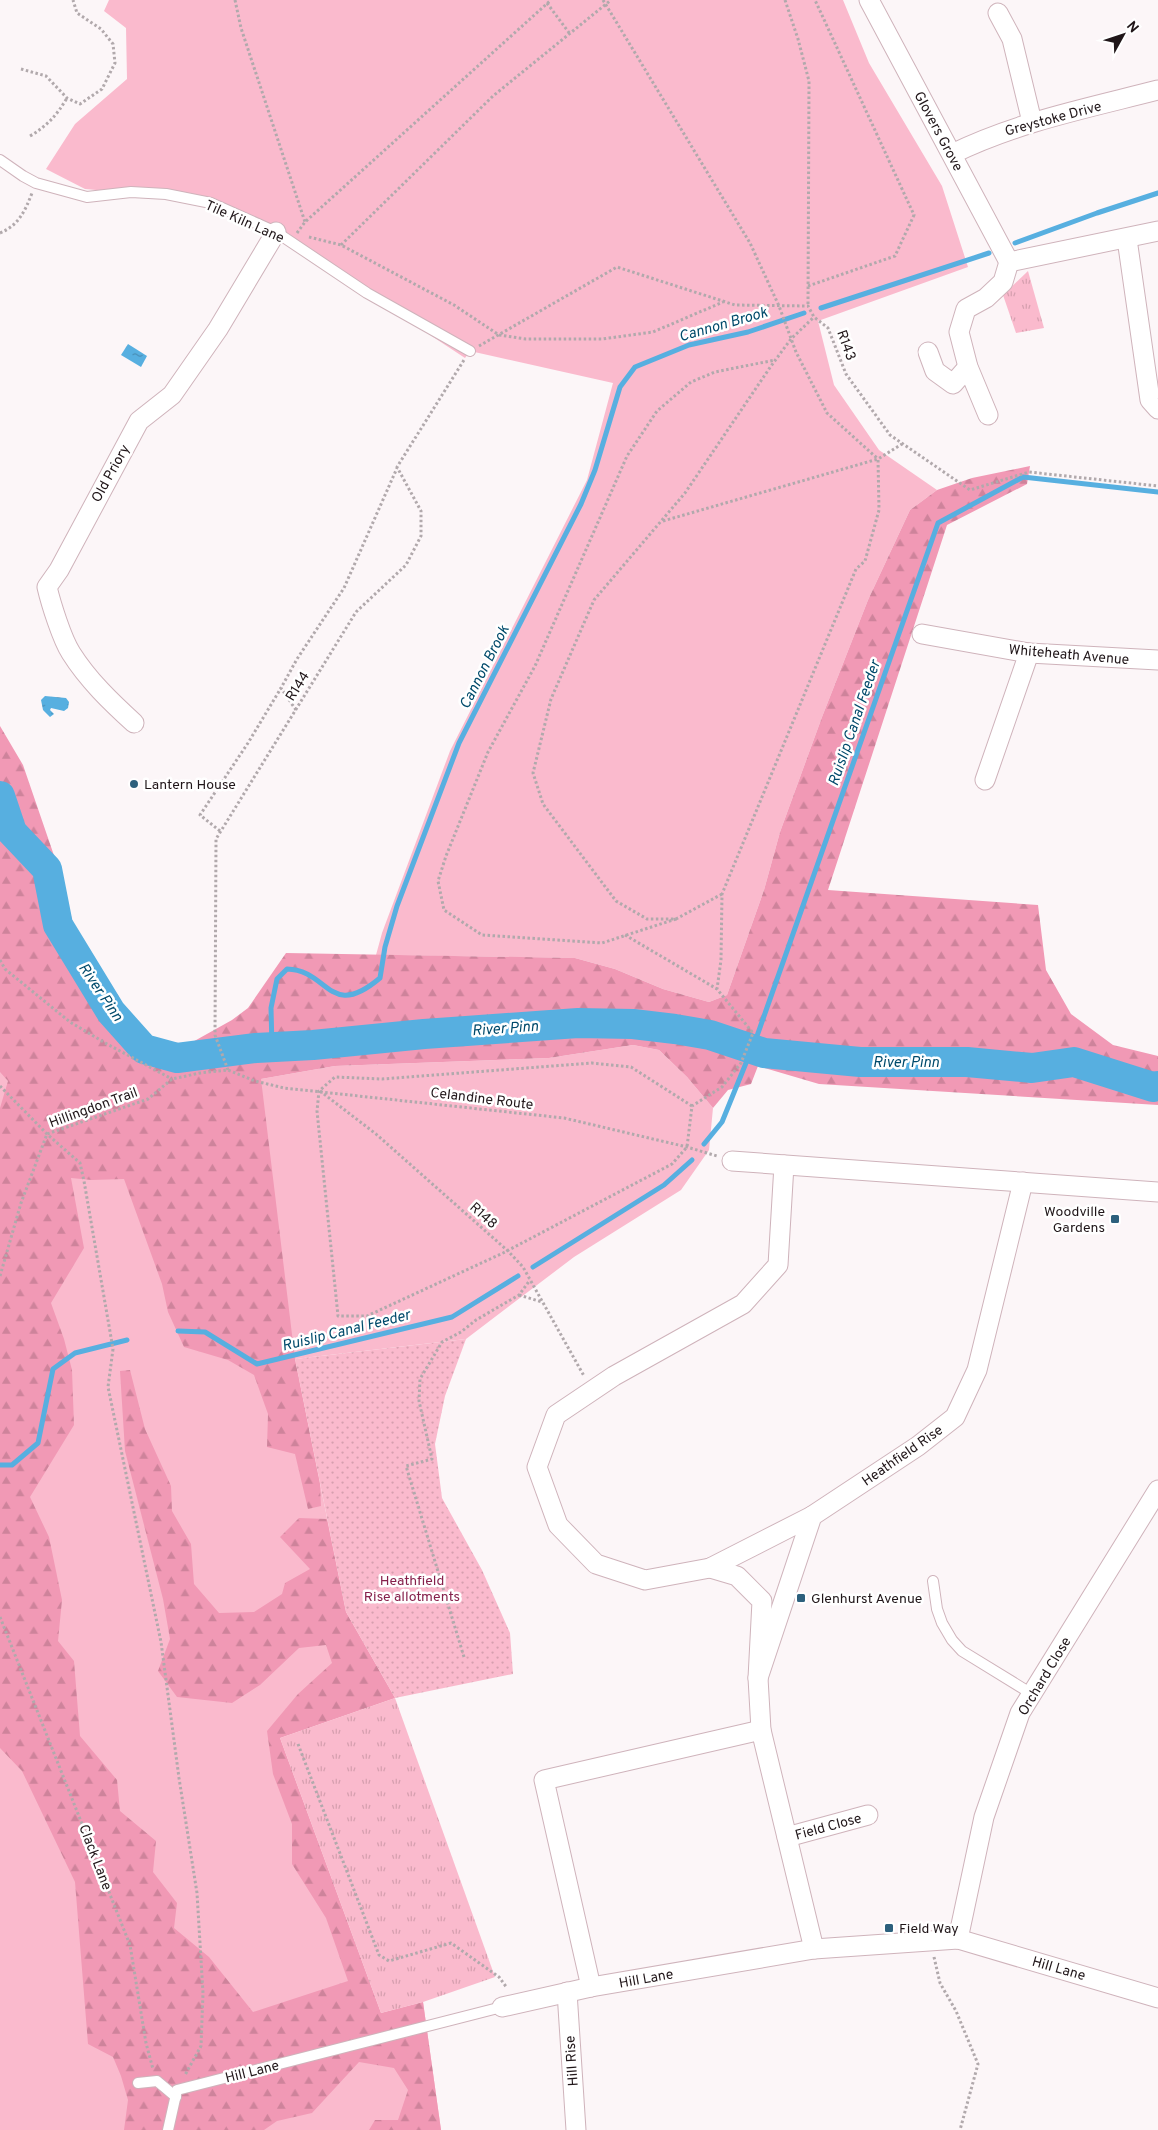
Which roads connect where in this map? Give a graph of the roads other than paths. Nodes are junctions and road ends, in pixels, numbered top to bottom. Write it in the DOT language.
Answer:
graph roads {
  1 [pos="869,0"];
  2 [pos="998,13"];
  3 [pos="1158,90"];
  4 [pos="1032,122"];
  5 [pos="952,154"];
  6 [pos="0,160"];
  7 [pos="1158,231"];
  8 [pos="276,232"];
  9 [pos="1127,239"];
  10 [pos="1009,262"];
  11 [pos="470,351"];
  12 [pos="928,352"];
  13 [pos="968,367"];
  14 [pos="1158,409"];
  15 [pos="988,415"];
  16 [pos="922,634"];
  17 [pos="1029,654"];
  18 [pos="1158,660"];
  19 [pos="134,723"];
  20 [pos="985,780"];
  21 [pos="732,1161"];
  22 [pos="784,1165"];
  23 [pos="1023,1182"];
  24 [pos="1158,1192"];
  25 [pos="1158,1490"];
  26 [pos="812,1516"];
  27 [pos="710,1568"];
  28 [pos="933,1580"];
  29 [pos="758,1678"];
  30 [pos="1032,1694"];
  31 [pos="761,1730"];
  32 [pos="868,1815"];
  33 [pos="787,1837"];
  34 [pos="958,1939"];
  35 [pos="814,1948"];
  36 [pos="591,1987"];
  37 [pos="567,1992"];
  38 [pos="1156,1993"];
  39 [pos="510,2005"];
  40 [pos="138,2084"];
  41 [pos="176,2093"];
  42 [pos="168,2130"];
  43 [pos="576,2130"];
  1 -- 5 [label="street, Glovers Grove"];
  2 -- 4 [label="street"];
  3 -- 4 [label="street, Greystoke Drive"];
  4 -- 5 [label="street, Greystoke Drive"];
  5 -- 10 [label="street, Glovers Grove"];
  6 -- 8 [label="lane, Tile Kiln Lane"];
  7 -- 9 [label="street"];
  8 -- 11 [label="lane, Tile Kiln Lane"];
  8 -- 19 [label="street, Old Priory"];
  9 -- 10 [label="street"];
  9 -- 14 [label="street"];
  10 -- 13 [label="street"];
  12 -- 13 [label="street"];
  13 -- 15 [label="street"];
  16 -- 17 [label="street, Whiteheath Avenue"];
  17 -- 18 [label="street, Whiteheath Avenue"];
  17 -- 20 [label="street"];
  21 -- 22 [label="street"];
  22 -- 23 [label="street"];
  22 -- 27 [label="street"];
  23 -- 24 [label="street"];
  23 -- 26 [label="street, Heathfield Rise"];
  25 -- 30 [label="street, Orchard Close"];
  26 -- 27 [label="street"];
  26 -- 29 [label="street"];
  27 -- 29 [label="street"];
  28 -- 30 [label="lane"];
  29 -- 31 [label="street"];
  30 -- 34 [label="street, Orchard Close"];
  31 -- 33 [label="street"];
  31 -- 36 [label="street"];
  32 -- 33 [label="street, Field Close"];
  33 -- 35 [label="street"];
  34 -- 35 [label="street, Hill Lane"];
  34 -- 38 [label="street, Hill Lane"];
  35 -- 36 [label="street, Hill Lane"];
  36 -- 37 [label="street, Hill Lane"];
  37 -- 39 [label="street, Hill Lane"];
  37 -- 43 [label="street, Hill Rise"];
  39 -- 41 [label="lane, Hill Lane"];
  40 -- 41 [label="lane"];
  41 -- 42 [label="lane"];
}
